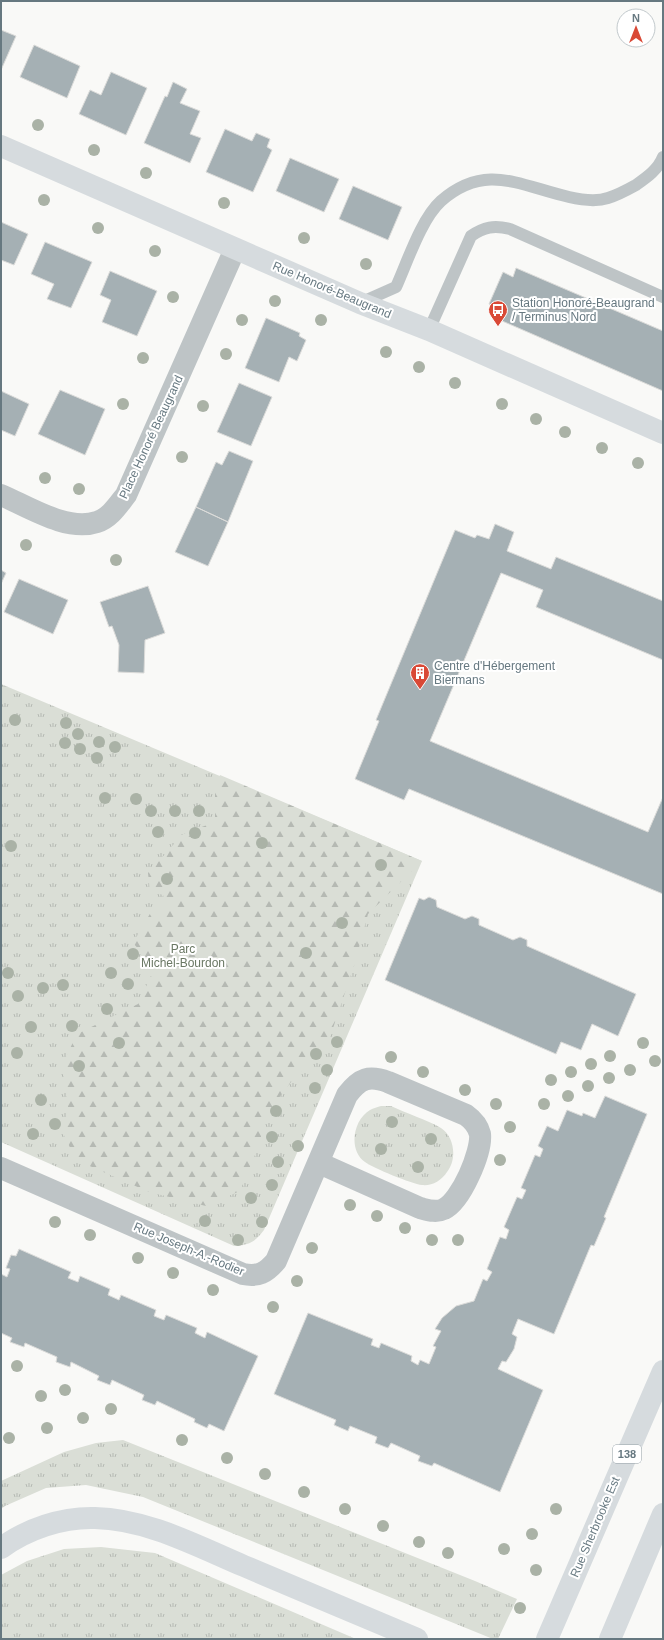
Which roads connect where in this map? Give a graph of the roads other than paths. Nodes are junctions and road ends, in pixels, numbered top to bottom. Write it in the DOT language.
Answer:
graph roads {
  1 [pos="1,146"];
  2 [pos="663,158"];
  3 [pos="235,249"];
  4 [pos="663,297"];
  5 [pos="360,303"];
  6 [pos="429,330"];
  7 [pos="663,433"];
  8 [pos="1,495"];
  9 [pos="318,1163"];
  10 [pos="1,1168"];
  11 [pos="663,1370"];
  12 [pos="663,1514"];
  13 [pos="1,1548"];
  14 [pos="417,1639"];
  15 [pos="547,1639"];
  16 [pos="610,1639"];
  1 -- 3 [label="main road, Rue Honoré-Beaugrand"];
  2 -- 5 [label="lane"];
  3 -- 5 [label="main road, Rue Honoré-Beaugrand"];
  3 -- 8 [label="street, Place Honoré Beaugrand"];
  4 -- 6 [label="lane"];
  5 -- 6 [label="main road, Rue Honoré-Beaugrand"];
  6 -- 7 [label="main road, Rue Honoré-Beaugrand"];
  9 -- 9 [label="street, Rue Joseph-A.-Rodier"];
  9 -- 10 [label="street, Rue Joseph-A.-Rodier"];
  11 -- 15 [label="main road, Rue Sherbrooke Est / 138"];
  12 -- 16 [label="main road"];
  13 -- 14 [label="main road"];
}
